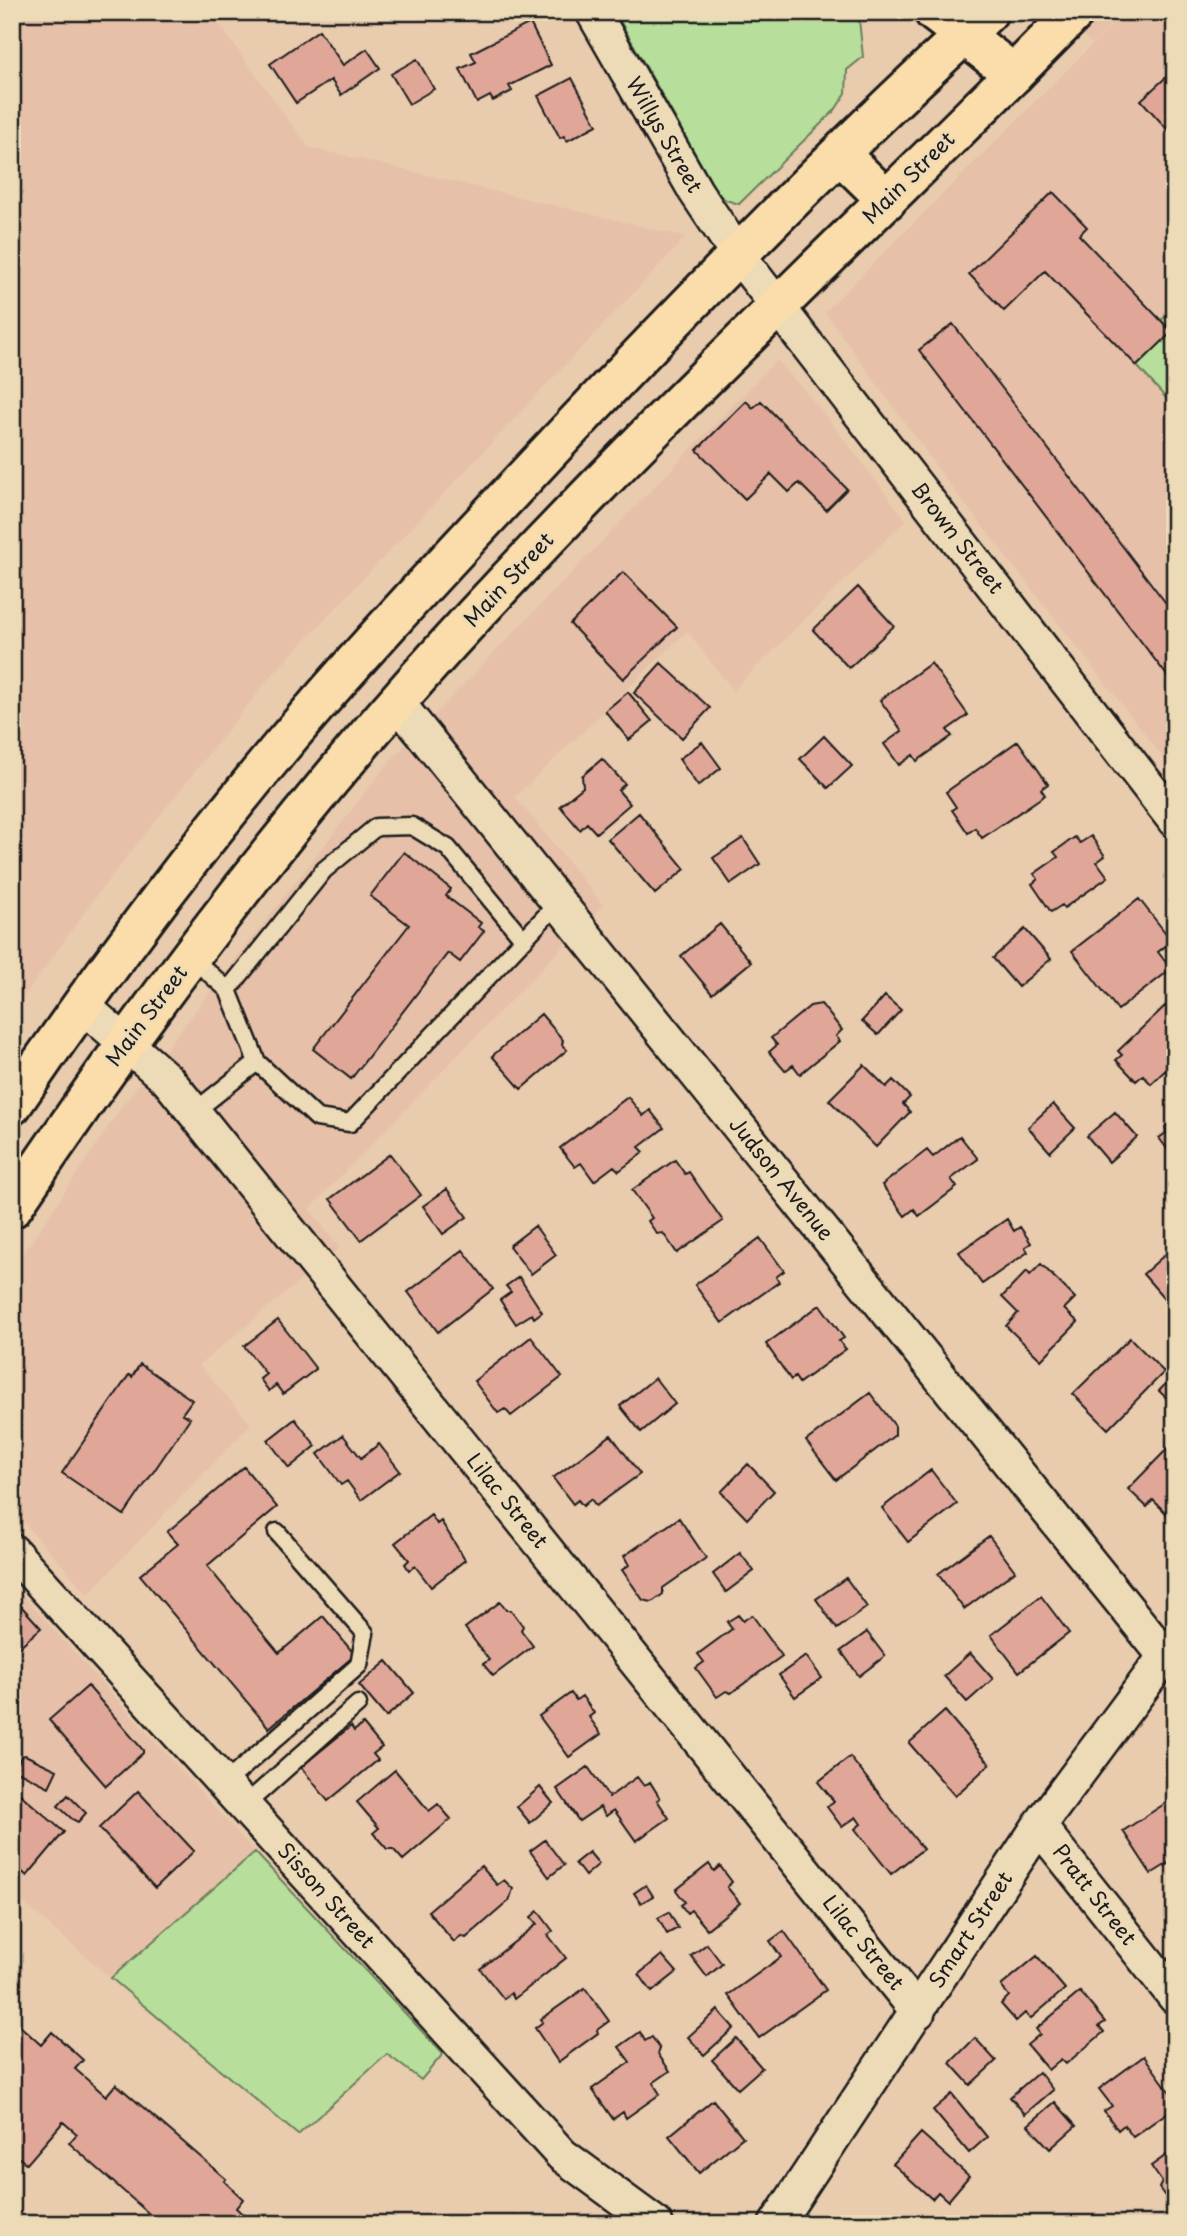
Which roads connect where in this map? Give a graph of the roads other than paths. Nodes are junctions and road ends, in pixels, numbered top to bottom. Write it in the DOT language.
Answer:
graph roads {
  1 [pos="593,12"];
  2 [pos="1075,12"];
  3 [pos="962,20"];
  4 [pos="1014,74"];
  5 [pos="840,154"];
  6 [pos="887,200"];
  7 [pos="738,255"];
  8 [pos="778,308"];
  9 [pos="397,702"];
  10 [pos="1175,821"];
  11 [pos="558,903"];
  12 [pos="524,940"];
  13 [pos="191,957"];
  14 [pos="228,990"];
  15 [pos="82,1005"];
  16 [pos="126,1043"];
  17 [pos="257,1062"];
  18 [pos="12,1105"];
  19 [pos="194,1112"];
  20 [pos="12,1208"];
  21 [pos="277,1532"];
  22 [pos="12,1551"];
  23 [pos="1170,1650"];
  24 [pos="358,1704"];
  25 [pos="262,1751"];
  26 [pos="281,1773"];
  27 [pos="234,1795"];
  28 [pos="1039,1826"];
  29 [pos="1175,1997"];
  30 [pos="918,2012"];
  31 [pos="656,2224"];
  32 [pos="776,2224"];
  1 -- 7 [label="street, Willys Street"];
  2 -- 4 [label="main road, Main Street"];
  3 -- 4 [label="main road"];
  3 -- 5 [label="main road"];
  4 -- 6 [label="main road, Main Street"];
  5 -- 6 [label="main road"];
  5 -- 7 [label="main road"];
  6 -- 8 [label="main road, Main Street"];
  7 -- 8 [label="street, Brown Street"];
  7 -- 15 [label="main road"];
  8 -- 9 [label="main road, Main Street"];
  8 -- 10 [label="street, Brown Street"];
  9 -- 11 [label="street, Judson Avenue"];
  9 -- 13 [label="main road, Main Street"];
  11 -- 12 [label="lane"];
  11 -- 23 [label="street, Judson Avenue"];
  12 -- 14 [label="lane"];
  12 -- 17 [label="lane"];
  13 -- 14 [label="lane"];
  13 -- 16 [label="main road, Main Street"];
  14 -- 17 [label="lane"];
  15 -- 16 [label="street, Lilac Street"];
  15 -- 18 [label="main road"];
  16 -- 19 [label="street, Lilac Street"];
  16 -- 20 [label="main road, Main Street"];
  17 -- 19 [label="lane"];
  19 -- 30 [label="street, Lilac Street"];
  21 -- 25 [label="lane"];
  22 -- 27 [label="street, Sisson Street"];
  23 -- 28 [label="street, Smart Street"];
  24 -- 26 [label="lane"];
  25 -- 26 [label="lane"];
  25 -- 27 [label="lane"];
  26 -- 27 [label="lane"];
  27 -- 31 [label="street, Sisson Street"];
  28 -- 29 [label="street, Pratt Street"];
  28 -- 30 [label="street, Smart Street"];
  30 -- 32 [label="street, Smart Street"];
}
